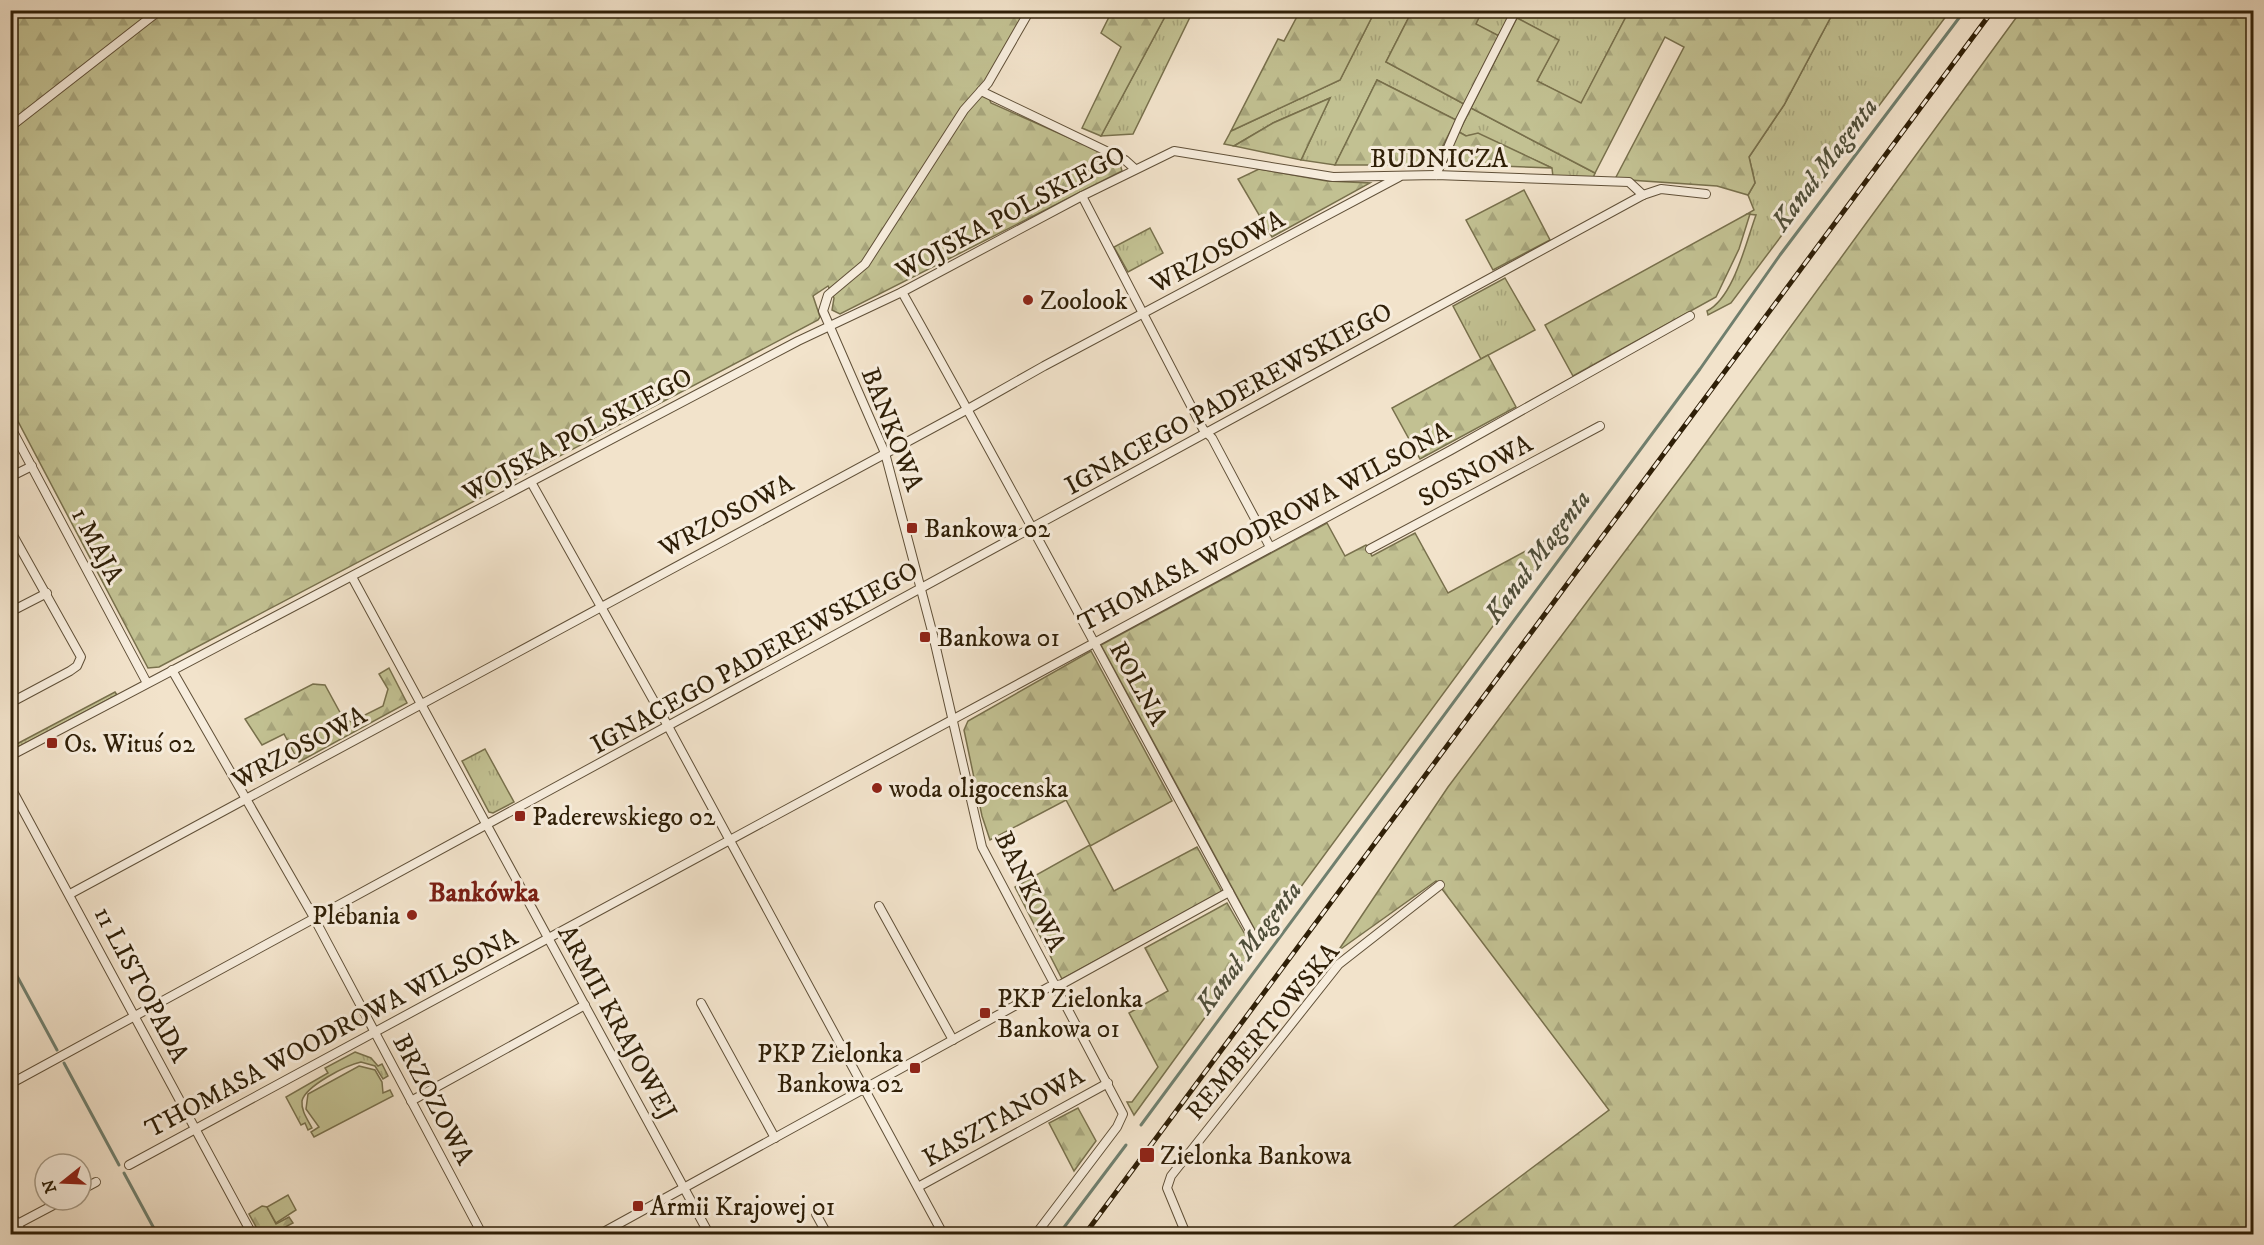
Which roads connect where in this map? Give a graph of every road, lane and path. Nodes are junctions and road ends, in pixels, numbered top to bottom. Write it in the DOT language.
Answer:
graph roads {
  1 [pos="160,10"];
  2 [pos="1030,10"];
  3 [pos="1516,10"];
  4 [pos="981,91"];
  5 [pos="10,127"];
  6 [pos="1166,153"];
  7 [pos="1135,170"];
  8 [pos="1403,175"];
  9 [pos="1436,175"];
  10 [pos="1706,194"];
  11 [pos="1643,195"];
  12 [pos="1082,196"];
  13 [pos="902,292"];
  14 [pos="1144,314"];
  15 [pos="1690,316"];
  16 [pos="829,326"];
  17 [pos="969,410"];
  18 [pos="10,426"];
  19 [pos="1600,426"];
  20 [pos="1207,433"];
  21 [pos="885,453"];
  22 [pos="32,466"];
  23 [pos="10,477"];
  24 [pos="531,482"];
  25 [pos="1034,528"];
  26 [pos="10,530"];
  27 [pos="1270,547"];
  28 [pos="1370,549"];
  29 [pos="352,577"];
  30 [pos="922,590"];
  31 [pos="47,593"];
  32 [pos="600,607"];
  33 [pos="10,612"];
  34 [pos="1093,642"];
  35 [pos="172,670"];
  36 [pos="147,683"];
  37 [pos="10,703"];
  38 [pos="422,704"];
  39 [pos="953,720"];
  40 [pos="669,728"];
  41 [pos="10,756"];
  42 [pos="10,786"];
  43 [pos="248,798"];
  44 [pos="488,826"];
  45 [pos="730,841"];
  46 [pos="1440,885"];
  47 [pos="1229,892"];
  48 [pos="70,894"];
  49 [pos="879,906"];
  50 [pos="315,920"];
  51 [pos="1253,936"];
  52 [pos="548,938"];
  53 [pos="1055,984"];
  54 [pos="701,1002"];
  55 [pos="585,1005"];
  56 [pos="135,1016"];
  57 [pos="375,1032"];
  58 [pos="953,1040"];
  59 [pos="1108,1083"];
  60 [pos="10,1084"];
  61 [pos="864,1090"];
  62 [pos="411,1101"];
  63 [pos="195,1129"];
  64 [pos="775,1138"];
  65 [pos="129,1165"];
  66 [pos="96,1182"];
  67 [pos="93,1184"];
  68 [pos="918,1187"];
  69 [pos="684,1188"];
  70 [pos="10,1212"];
  71 [pos="40,1212"];
  72 [pos="816,1214"];
  73 [pos="14,1226"];
  74 [pos="23,1234"];
  75 [pos="252,1234"];
  76 [pos="482,1234"];
  77 [pos="600,1234"];
  78 [pos="709,1234"];
  79 [pos="827,1234"];
  80 [pos="943,1234"];
  81 [pos="1036,1234"];
  82 [pos="1186,1234"];
  1 -- 5 [label="street"];
  2 -- 4 [label="street"];
  3 -- 9 [label="street"];
  4 -- 7 [label="street"];
  4 -- 16 [label="street, BANKOWA"];
  6 -- 7 [label="street, WOJSKA POLSKIEGO"];
  6 -- 8 [label="street, BUDNICZA"];
  7 -- 12 [label="street, WOJSKA POLSKIEGO"];
  8 -- 9 [label="street, BUDNICZA"];
  8 -- 14 [label="street, WRZOSOWA"];
  9 -- 11 [label="street, BUDNICZA"];
  10 -- 11 [label="street"];
  11 -- 20 [label="street, IGNACEGO PADEREWSKIEGO"];
  12 -- 13 [label="street, WOJSKA POLSKIEGO"];
  12 -- 14 [label="street"];
  13 -- 16 [label="street, WOJSKA POLSKIEGO"];
  13 -- 17 [label="street, ROLNA"];
  14 -- 17 [label="street, WRZOSOWA"];
  14 -- 20 [label="street"];
  15 -- 27 [label="street, THOMASA WOODROWA WILSONA"];
  16 -- 21 [label="street, BANKOWA"];
  16 -- 24 [label="street, WOJSKA POLSKIEGO"];
  17 -- 21 [label="street, WRZOSOWA"];
  17 -- 25 [label="street, ROLNA"];
  18 -- 22 [label="street, 1 MAJA"];
  19 -- 28 [label="street, SOSNOWA"];
  20 -- 25 [label="street, IGNACEGO PADEREWSKIEGO"];
  20 -- 27 [label="street"];
  21 -- 30 [label="street, BANKOWA"];
  21 -- 32 [label="street, WRZOSOWA"];
  22 -- 23 [label="street"];
  22 -- 36 [label="street, 1 MAJA"];
  24 -- 29 [label="street, WOJSKA POLSKIEGO"];
  24 -- 32 [label="street"];
  25 -- 30 [label="street, IGNACEGO PADEREWSKIEGO"];
  25 -- 34 [label="street, ROLNA"];
  26 -- 31 [label="street"];
  27 -- 34 [label="street, THOMASA WOODROWA WILSONA"];
  29 -- 35 [label="street, WOJSKA POLSKIEGO"];
  29 -- 38 [label="street, ARMII KRAJOWEJ"];
  30 -- 39 [label="street, BANKOWA"];
  30 -- 40 [label="street, IGNACEGO PADEREWSKIEGO"];
  31 -- 33 [label="street"];
  31 -- 37 [label="street"];
  32 -- 38 [label="street, WRZOSOWA"];
  32 -- 40 [label="street"];
  34 -- 39 [label="street, THOMASA WOODROWA WILSONA"];
  34 -- 47 [label="street, ROLNA"];
  35 -- 36 [label="street, WOJSKA POLSKIEGO"];
  35 -- 43 [label="street, BRZOZOWA"];
  36 -- 41 [label="street, WOJSKA POLSKIEGO"];
  38 -- 43 [label="street, WRZOSOWA"];
  38 -- 44 [label="street, ARMII KRAJOWEJ"];
  39 -- 45 [label="street, THOMASA WOODROWA WILSONA"];
  39 -- 53 [label="street, BANKOWA"];
  40 -- 44 [label="street, IGNACEGO PADEREWSKIEGO"];
  40 -- 45 [label="street"];
  42 -- 48 [label="street, 11 LISTOPADA"];
  43 -- 48 [label="street, WRZOSOWA"];
  43 -- 50 [label="street, BRZOZOWA"];
  44 -- 50 [label="street, IGNACEGO PADEREWSKIEGO"];
  44 -- 52 [label="street, ARMII KRAJOWEJ"];
  45 -- 52 [label="street, THOMASA WOODROWA WILSONA"];
  45 -- 61 [label="street"];
  46 -- 82 [label="street, REMBERTOWSKA"];
  47 -- 51 [label="street, ROLNA"];
  47 -- 53 [label="street"];
  48 -- 56 [label="street, 11 LISTOPADA"];
  49 -- 58 [label="street"];
  50 -- 56 [label="street, IGNACEGO PADEREWSKIEGO"];
  50 -- 57 [label="street, BRZOZOWA"];
  52 -- 55 [label="street, ARMII KRAJOWEJ"];
  52 -- 57 [label="street, THOMASA WOODROWA WILSONA"];
  53 -- 58 [label="street"];
  53 -- 59 [label="street, BANKOWA"];
  54 -- 64 [label="street"];
  55 -- 62 [label="street"];
  55 -- 69 [label="street, ARMII KRAJOWEJ"];
  56 -- 60 [label="street, IGNACEGO PADEREWSKIEGO"];
  56 -- 63 [label="street, 11 LISTOPADA"];
  57 -- 62 [label="street, BRZOZOWA"];
  57 -- 63 [label="street, THOMASA WOODROWA WILSONA"];
  58 -- 61 [label="street"];
  59 -- 68 [label="street, KASZTANOWA"];
  59 -- 81 [label="street, BANKOWA"];
  61 -- 64 [label="street"];
  61 -- 68 [label="street"];
  62 -- 76 [label="street, BRZOZOWA"];
  63 -- 65 [label="street, THOMASA WOODROWA WILSONA"];
  63 -- 75 [label="street, 11 LISTOPADA"];
  64 -- 69 [label="street"];
  66 -- 67 [label="street"];
  68 -- 80 [label="street"];
  69 -- 77 [label="street"];
  69 -- 78 [label="street, ARMII KRAJOWEJ"];
  70 -- 73 [label="street"];
  71 -- 73 [label="street"];
  72 -- 79 [label="street"];
  73 -- 74 [label="street"];
}
